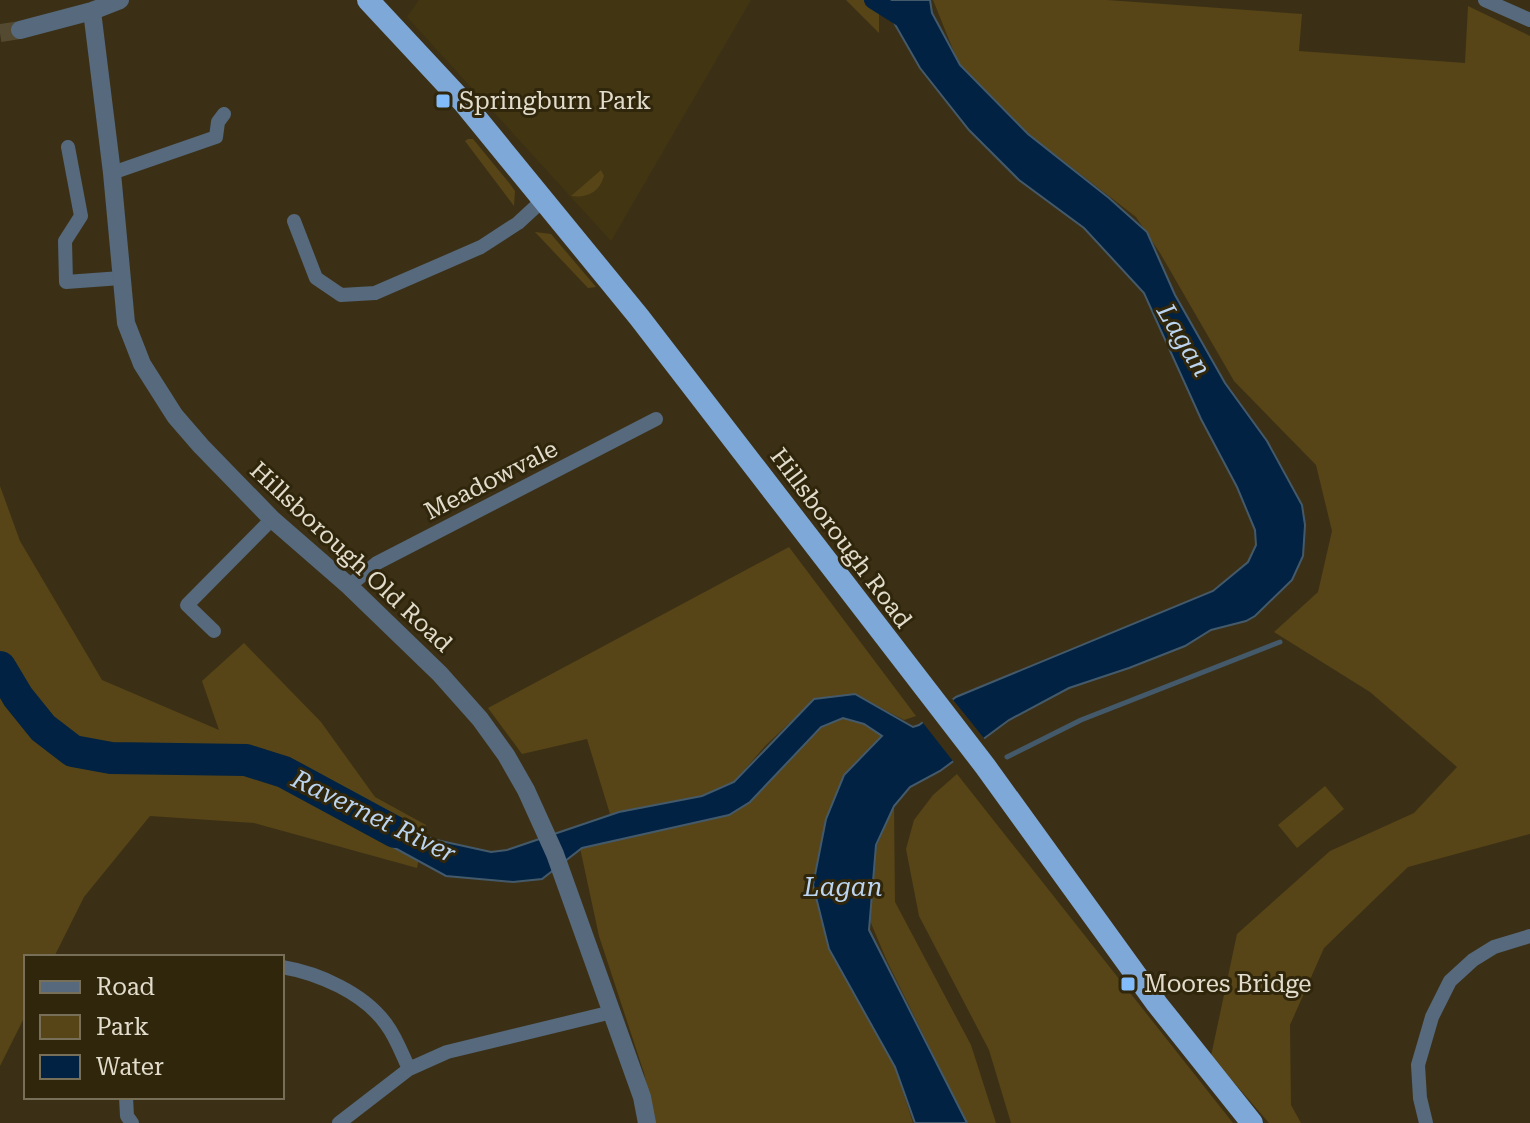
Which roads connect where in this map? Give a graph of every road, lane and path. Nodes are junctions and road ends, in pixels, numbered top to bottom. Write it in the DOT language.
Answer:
graph roads {
  1 [pos="120,0"];
  2 [pos="368,0"];
  3 [pos="1485,0"];
  4 [pos="92,11"];
  5 [pos="1530,20"];
  6 [pos="20,30"];
  7 [pos="224,114"];
  8 [pos="68,147"];
  9 [pos="112,173"];
  10 [pos="544,199"];
  11 [pos="294,221"];
  12 [pos="121,278"];
  13 [pos="656,419"];
  14 [pos="272,519"];
  15 [pos="349,586"];
  16 [pos="214,631"];
  17 [pos="1530,936"];
  18 [pos="284,967"];
  19 [pos="612,1012"];
  20 [pos="409,1069"];
  21 [pos="126,1099"];
  22 [pos="132,1123"];
  23 [pos="340,1123"];
  24 [pos="647,1123"];
  25 [pos="1252,1123"];
  26 [pos="1426,1123"];
  1 -- 4 [label="street"];
  2 -- 10 [label="highway, Hillsborough Road"];
  3 -- 5 [label="street"];
  4 -- 6 [label="street"];
  4 -- 9 [label="street, Hillsborough Old Road"];
  7 -- 9 [label="street"];
  8 -- 12 [label="street"];
  9 -- 12 [label="street, Hillsborough Old Road"];
  10 -- 11 [label="street"];
  10 -- 25 [label="highway, Hillsborough Road"];
  12 -- 14 [label="street, Hillsborough Old Road"];
  13 -- 15 [label="street, Meadowvale"];
  14 -- 15 [label="street, Hillsborough Old Road"];
  14 -- 16 [label="street"];
  15 -- 19 [label="street, Hillsborough Old Road"];
  17 -- 26 [label="street"];
  18 -- 20 [label="street"];
  19 -- 20 [label="street"];
  19 -- 24 [label="street, Hillsborough Old Road"];
  20 -- 23 [label="street"];
  21 -- 22 [label="street"];
}
